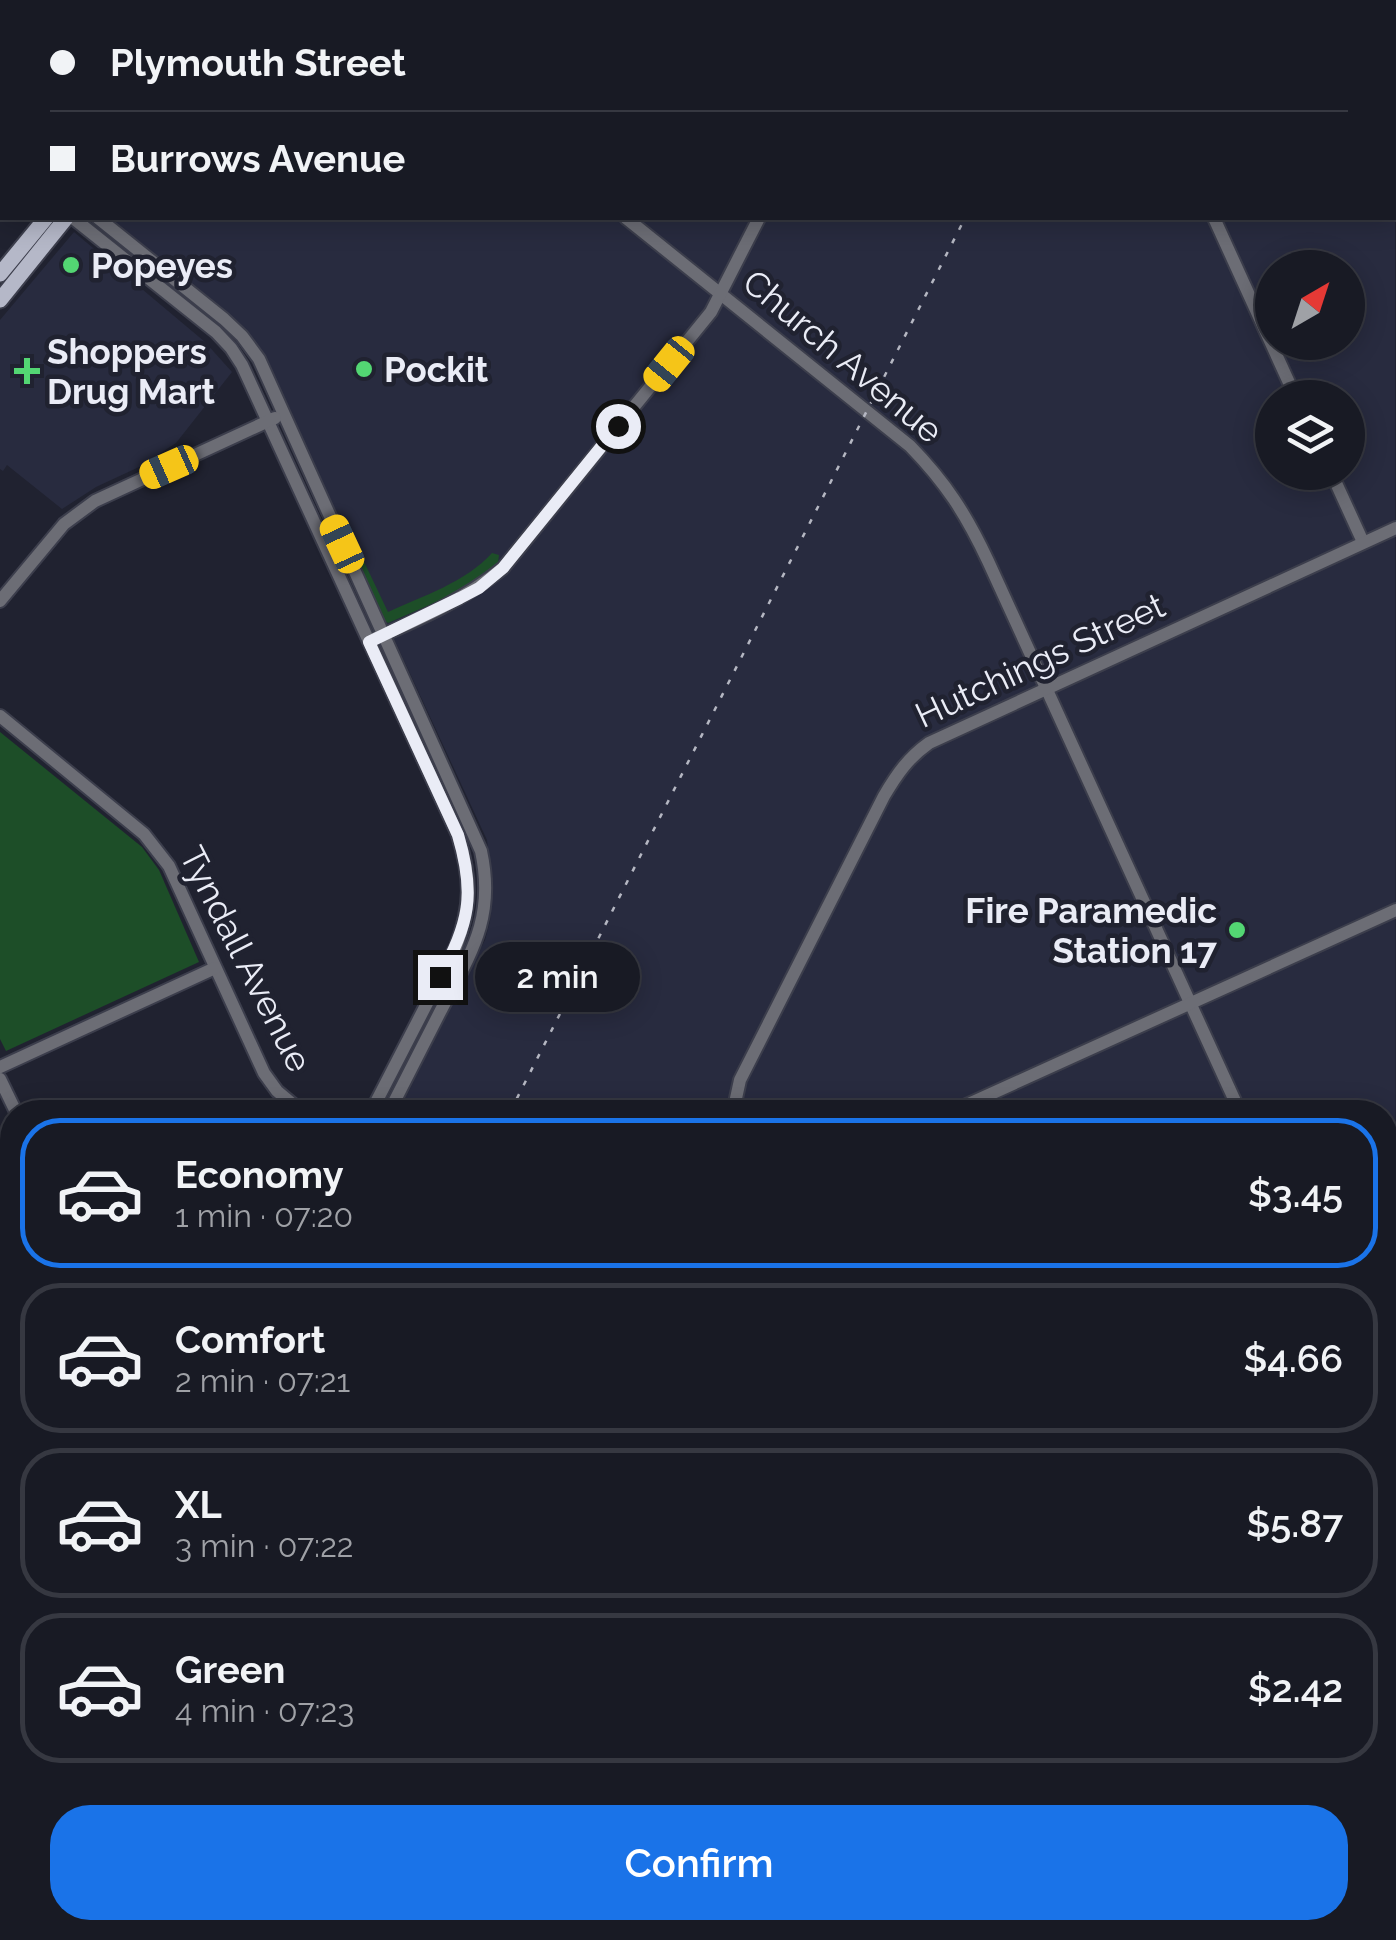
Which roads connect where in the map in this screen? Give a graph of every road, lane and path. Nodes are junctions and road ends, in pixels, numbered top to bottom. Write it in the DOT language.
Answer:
graph roads {
  1 [pos="44,220"];
  2 [pos="68,220"];
  3 [pos="73,220"];
  4 [pos="100,220"];
  5 [pos="628,220"];
  6 [pos="758,220"];
  7 [pos="1215,220"];
  8 [pos="0,274"];
  9 [pos="184,287"];
  10 [pos="720,294"];
  11 [pos="174,299"];
  12 [pos="0,300"];
  13 [pos="1288,380"];
  14 [pos="283,414"];
  15 [pos="268,421"];
  16 [pos="1339,490"];
  17 [pos="1396,528"];
  18 [pos="1363,542"];
  19 [pos="0,602"];
  20 [pos="384,635"];
  21 [pos="369,642"];
  22 [pos="1046,688"];
  23 [pos="0,716"];
  24 [pos="1396,910"];
  25 [pos="215,968"];
  26 [pos="1190,1003"];
  27 [pos="0,1067"];
  28 [pos="287,1100"];
  29 [pos="377,1100"];
  30 [pos="394,1100"];
  31 [pos="736,1100"];
  32 [pos="977,1100"];
  33 [pos="1234,1100"];
  1 -- 8 [label="main road"];
  2 -- 12 [label="main road"];
  3 -- 11 [label="street"];
  4 -- 9 [label="street"];
  5 -- 10 [label="street, Church Avenue"];
  6 -- 10 [label="street"];
  7 -- 13 [label="street"];
  9 -- 11 [label="street"];
  9 -- 14 [label="street"];
  10 -- 20 [label="street"];
  10 -- 22 [label="street, Church Avenue"];
  11 -- 15 [label="street"];
  14 -- 15 [label="street"];
  14 -- 20 [label="street"];
  15 -- 19 [label="street"];
  15 -- 21 [label="street"];
  16 -- 18 [label="street"];
  17 -- 18 [label="street, Hutchings Street"];
  18 -- 22 [label="street, Hutchings Street"];
  20 -- 21 [label="street"];
  20 -- 30 [label="street"];
  21 -- 29 [label="street"];
  22 -- 26 [label="street, Church Avenue"];
  22 -- 31 [label="street, Hutchings Street"];
  23 -- 25 [label="street, Tyndall Avenue"];
  24 -- 26 [label="street"];
  25 -- 27 [label="street"];
  25 -- 28 [label="street, Tyndall Avenue"];
  26 -- 32 [label="street"];
  26 -- 33 [label="street, Church Avenue"];
}
